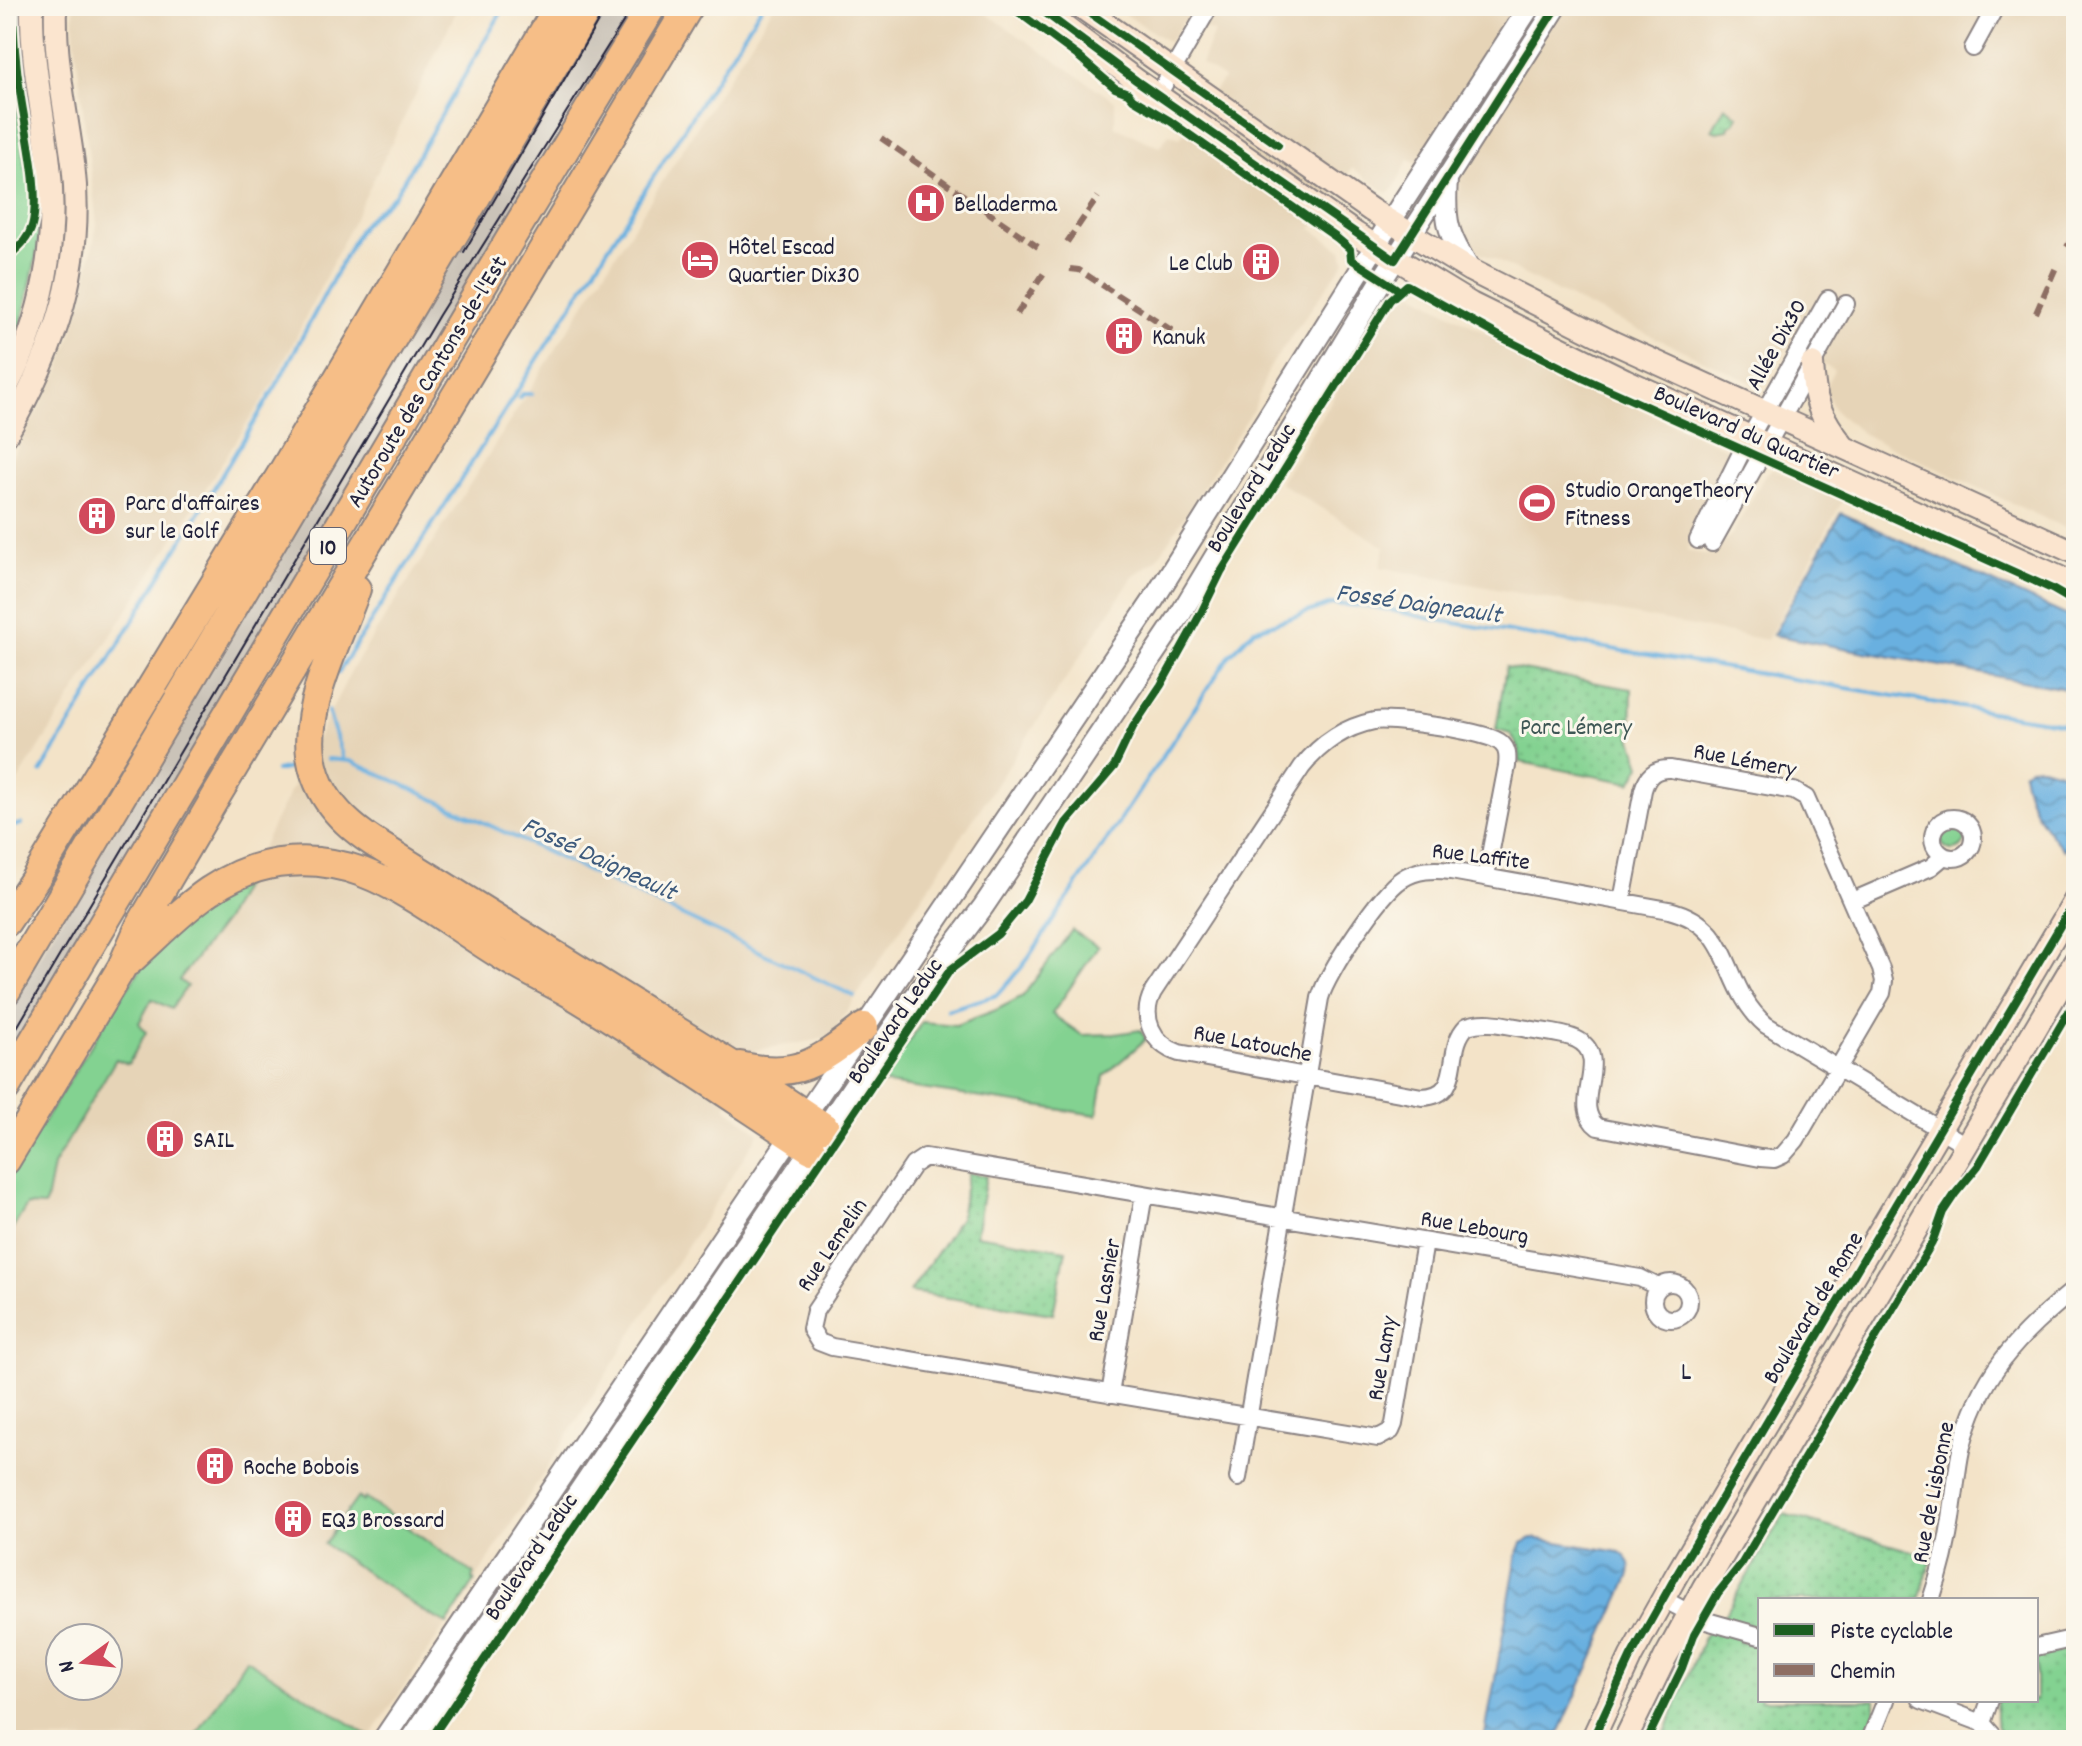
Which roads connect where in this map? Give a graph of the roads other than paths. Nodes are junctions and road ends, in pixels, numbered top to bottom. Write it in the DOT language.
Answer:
graph roads {
  1 [pos="32,6"];
  2 [pos="56,6"];
  3 [pos="556,6"];
  4 [pos="589,6"];
  5 [pos="652,6"];
  6 [pos="689,6"];
  7 [pos="1036,6"];
  8 [pos="1080,6"];
  9 [pos="1210,6"];
  10 [pos="1530,6"];
  11 [pos="1557,6"];
  12 [pos="1996,6"];
  13 [pos="1973,48"];
  14 [pos="1173,70"];
  15 [pos="1158,95"];
  16 [pos="1448,175"];
  17 [pos="1390,222"];
  18 [pos="1410,235"];
  19 [pos="1375,247"];
  20 [pos="1395,260"];
  21 [pos="1470,270"];
  22 [pos="1828,299"];
  23 [pos="1846,304"];
  24 [pos="1812,364"];
  25 [pos="6,388"];
  26 [pos="1773,416"];
  27 [pos="6,435"];
  28 [pos="1758,441"];
  29 [pos="1844,447"];
  30 [pos="381,520"];
  31 [pos="1705,541"];
  32 [pos="2076,553"];
  33 [pos="2076,585"];
  34 [pos="1944,856"];
  35 [pos="1486,876"];
  36 [pos="35,879"];
  37 [pos="2076,899"];
  38 [pos="1622,901"];
  39 [pos="1852,901"];
  40 [pos="6,922"];
  41 [pos="6,934"];
  42 [pos="2076,960"];
  43 [pos="122,967"];
  44 [pos="6,991"];
  45 [pos="864,1027"];
  46 [pos="728,1063"];
  47 [pos="1838,1069"];
  48 [pos="1306,1077"];
  49 [pos="6,1087"];
  50 [pos="1940,1129"];
  51 [pos="808,1132"];
  52 [pos="1966,1145"];
  53 [pos="6,1160"];
  54 [pos="1144,1194"];
  55 [pos="1281,1216"];
  56 [pos="1425,1242"];
  57 [pos="1658,1287"];
  58 [pos="2076,1288"];
  59 [pos="1110,1394"];
  60 [pos="1248,1418"];
  61 [pos="1238,1478"];
  62 [pos="1932,1598"];
  63 [pos="1663,1599"];
  64 [pos="1689,1614"];
  65 [pos="1758,1636"];
  66 [pos="2076,1638"];
  67 [pos="2038,1647"];
  68 [pos="1885,1702"];
  69 [pos="1926,1702"];
  70 [pos="1989,1702"];
  71 [pos="1982,1723"];
  72 [pos="383,1740"];
  73 [pos="411,1740"];
  74 [pos="1592,1740"];
  75 [pos="1625,1740"];
  76 [pos="1870,1740"];
  77 [pos="1997,1740"];
  1 -- 25 [label="main road"];
  2 -- 27 [label="main road"];
  3 -- 36 [label="highway"];
  4 -- 44 [label="highway, Autoroute des Cantons-de-l'Est / 10"];
  5 -- 49 [label="highway, Autoroute des Cantons-de-l'Est / 10"];
  6 -- 30 [label="highway"];
  7 -- 15 [label="main road, Boulevard du Quartier"];
  8 -- 14 [label="main road, Boulevard du Quartier"];
  9 -- 14 [label="street"];
  10 -- 17 [label="street, Boulevard Leduc"];
  11 -- 16 [label="street, Boulevard Leduc"];
  12 -- 13 [label="street"];
  14 -- 15 [label="street"];
  14 -- 17 [label="main road, Boulevard du Quartier"];
  15 -- 19 [label="main road, Boulevard du Quartier"];
  16 -- 18 [label="street, Boulevard Leduc"];
  16 -- 21 [label="street"];
  17 -- 18 [label="main road, Boulevard du Quartier"];
  17 -- 19 [label="street, Boulevard Leduc"];
  18 -- 20 [label="street, Boulevard Leduc"];
  18 -- 21 [label="main road, Boulevard du Quartier"];
  19 -- 20 [label="main road, Boulevard du Quartier"];
  19 -- 45 [label="street, Boulevard Leduc"];
  20 -- 28 [label="main road, Boulevard du Quartier"];
  20 -- 51 [label="street, Boulevard Leduc"];
  21 -- 26 [label="main road, Boulevard du Quartier"];
  22 -- 26 [label="street, Allée Dix30"];
  23 -- 24 [label="street, Allée Dix30"];
  24 -- 26 [label="street, Allée Dix30"];
  24 -- 29 [label="main road"];
  26 -- 28 [label="street, Allée Dix30"];
  26 -- 29 [label="main road, Boulevard du Quartier"];
  28 -- 31 [label="street, Allée Dix30"];
  28 -- 33 [label="main road, Boulevard du Quartier"];
  29 -- 32 [label="main road, Boulevard du Quartier"];
  30 -- 43 [label="highway"];
  30 -- 46 [label="highway"];
  34 -- 39 [label="street"];
  35 -- 38 [label="street, Rue Laffite"];
  35 -- 48 [label="street, Rue Laffite"];
  35 -- 48 [label="street, Rue Latouche"];
  36 -- 40 [label="highway"];
  36 -- 41 [label="highway"];
  37 -- 50 [label="main road, Boulevard de Rome"];
  38 -- 39 [label="street, Rue Lémery"];
  38 -- 47 [label="street, Rue Laffite"];
  39 -- 47 [label="street, Rue Lémery"];
  42 -- 52 [label="main road, Boulevard de Rome"];
  43 -- 51 [label="highway"];
  43 -- 53 [label="highway"];
  45 -- 46 [label="highway"];
  45 -- 51 [label="street, Boulevard Leduc"];
  46 -- 51 [label="highway"];
  47 -- 48 [label="street, Rue Latouche"];
  47 -- 50 [label="street, Rue Laffite"];
  48 -- 55 [label="street, Rue Laffite"];
  50 -- 52 [label="street, Rue Laffite"];
  50 -- 63 [label="main road, Boulevard de Rome"];
  51 -- 72 [label="street, Boulevard Leduc"];
  51 -- 73 [label="street, Boulevard Leduc"];
  52 -- 64 [label="main road, Boulevard de Rome"];
  54 -- 55 [label="street, Rue Lemelin"];
  54 -- 59 [label="street, Rue Lasnier"];
  54 -- 59 [label="street, Rue Lemelin"];
  55 -- 56 [label="street, Rue Lebourg"];
  55 -- 60 [label="street, Rue Laffite"];
  56 -- 57 [label="street, Rue Lebourg"];
  56 -- 60 [label="street, Rue Lamy"];
  58 -- 62 [label="street, Rue de Lisbonne"];
  59 -- 60 [label="street, Rue Lemelin"];
  60 -- 61 [label="street, Rue Laffite"];
  63 -- 64 [label="street"];
  63 -- 74 [label="main road, Boulevard de Rome"];
  64 -- 65 [label="street"];
  64 -- 75 [label="main road, Boulevard de Rome"];
  66 -- 67 [label="street"];
  68 -- 76 [label="street"];
  69 -- 71 [label="street"];
  70 -- 71 [label="street"];
  71 -- 77 [label="street"];
}
